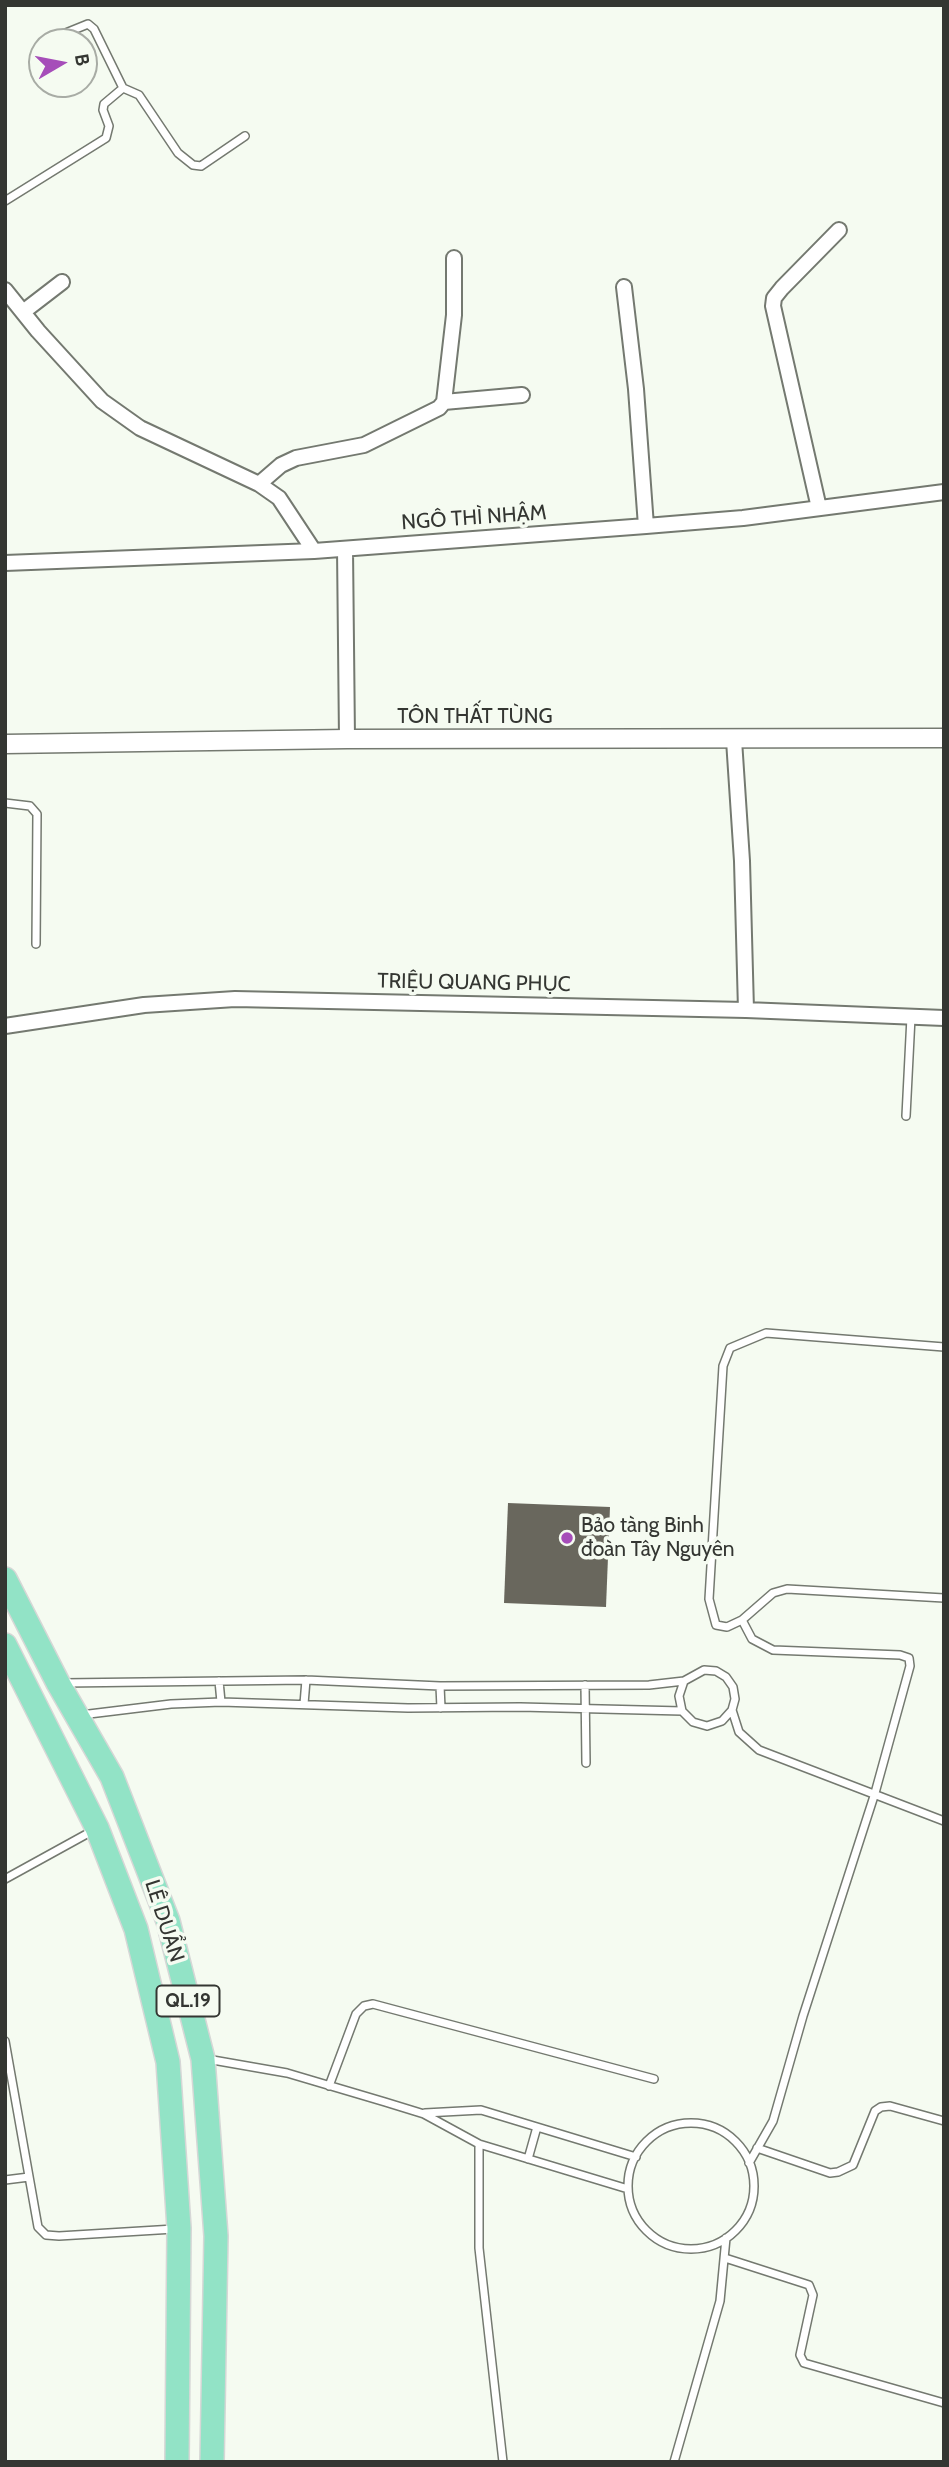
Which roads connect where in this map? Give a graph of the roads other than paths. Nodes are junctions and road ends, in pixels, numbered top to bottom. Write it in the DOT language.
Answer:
graph roads {
  1 [pos="98,37"];
  2 [pos="123,88"];
  3 [pos="245,136"];
  4 [pos="5,201"];
  5 [pos="839,230"];
  6 [pos="454,258"];
  7 [pos="62,282"];
  8 [pos="624,287"];
  9 [pos="5,290"];
  10 [pos="23,312"];
  11 [pos="522,395"];
  12 [pos="444,402"];
  13 [pos="259,484"];
  14 [pos="944,492"];
  15 [pos="819,508"];
  16 [pos="646,526"];
  17 [pos="345,549"];
  18 [pos="314,551"];
  19 [pos="5,563"];
  20 [pos="944,738"];
  21 [pos="347,739"];
  22 [pos="734,740"];
  23 [pos="5,744"];
  24 [pos="5,803"];
  25 [pos="36,944"];
  26 [pos="746,1010"];
  27 [pos="911,1017"];
  28 [pos="944,1018"];
  29 [pos="5,1027"];
  30 [pos="906,1116"];
  31 [pos="944,1347"];
  32 [pos="5,1579"];
  33 [pos="944,1598"];
  34 [pos="742,1620"];
  35 [pos="5,1645"];
  36 [pos="306,1680"];
  37 [pos="219,1681"];
  38 [pos="684,1681"];
  39 [pos="58,1683"];
  40 [pos="585,1685"];
  41 [pos="440,1686"];
  42 [pos="220,1702"];
  43 [pos="303,1704"];
  44 [pos="442,1708"];
  45 [pos="584,1708"];
  46 [pos="732,1710"];
  47 [pos="682,1711"];
  48 [pos="77,1716"];
  49 [pos="586,1763"];
  50 [pos="876,1793"];
  51 [pos="944,1821"];
  52 [pos="97,1828"];
  53 [pos="5,1879"];
  54 [pos="5,2041"];
  55 [pos="203,2059"];
  56 [pos="169,2062"];
  57 [pos="654,2079"];
  58 [pos="328,2085"];
  59 [pos="424,2113"];
  60 [pos="944,2121"];
  61 [pos="537,2127"];
  62 [pos="479,2144"];
  63 [pos="757,2148"];
  64 [pos="636,2157"];
  65 [pos="528,2159"];
  66 [pos="749,2163"];
  67 [pos="29,2177"];
  68 [pos="5,2179"];
  69 [pos="628,2189"];
  70 [pos="179,2228"];
  71 [pos="726,2238"];
  72 [pos="725,2258"];
  73 [pos="944,2403"];
  74 [pos="177,2462"];
  75 [pos="212,2462"];
  76 [pos="503,2462"];
  77 [pos="674,2462"];
  1 -- 2 [label="lane"];
  2 -- 3 [label="lane"];
  2 -- 4 [label="lane"];
  5 -- 15 [label="street"];
  6 -- 12 [label="street"];
  7 -- 10 [label="street"];
  8 -- 16 [label="street"];
  9 -- 10 [label="street"];
  10 -- 13 [label="street"];
  11 -- 12 [label="street"];
  12 -- 13 [label="street"];
  13 -- 18 [label="street"];
  14 -- 15 [label="street, NGÔ THÌ NHẬM"];
  15 -- 16 [label="street, NGÔ THÌ NHẬM"];
  16 -- 17 [label="street, NGÔ THÌ NHẬM"];
  17 -- 18 [label="street, NGÔ THÌ NHẬM"];
  17 -- 21 [label="street"];
  18 -- 19 [label="street, NGÔ THÌ NHẬM"];
  20 -- 22 [label="street, TÔN THẤT TÙNG"];
  21 -- 22 [label="street, TÔN THẤT TÙNG"];
  21 -- 23 [label="street, TÔN THẤT TÙNG"];
  22 -- 26 [label="street"];
  24 -- 25 [label="lane"];
  26 -- 27 [label="street, TRIỆU QUANG PHỤC"];
  26 -- 29 [label="street, TRIỆU QUANG PHỤC"];
  27 -- 28 [label="street, TRIỆU QUANG PHỤC"];
  27 -- 30 [label="lane"];
  31 -- 34 [label="lane"];
  32 -- 39 [label="main road, LÊ DUẨN / QL.19"];
  33 -- 34 [label="lane"];
  34 -- 50 [label="lane"];
  35 -- 52 [label="main road, LÊ DUẨN / QL.19"];
  36 -- 37 [label="lane"];
  36 -- 41 [label="lane"];
  36 -- 43 [label="lane"];
  37 -- 39 [label="lane"];
  37 -- 42 [label="lane"];
  38 -- 40 [label="lane"];
  38 -- 46 [label="lane"];
  38 -- 47 [label="lane"];
  39 -- 48 [label="main road, LÊ DUẨN / QL.19"];
  40 -- 41 [label="lane"];
  40 -- 45 [label="lane"];
  41 -- 44 [label="lane"];
  42 -- 43 [label="lane"];
  42 -- 48 [label="lane"];
  43 -- 44 [label="lane"];
  44 -- 45 [label="lane"];
  45 -- 47 [label="lane"];
  45 -- 49 [label="lane"];
  46 -- 47 [label="lane"];
  46 -- 50 [label="lane"];
  48 -- 55 [label="main road, LÊ DUẨN / QL.19"];
  50 -- 51 [label="lane"];
  50 -- 63 [label="lane"];
  52 -- 53 [label="lane"];
  52 -- 56 [label="main road, LÊ DUẨN / QL.19"];
  54 -- 67 [label="lane"];
  55 -- 56 [label="main road"];
  55 -- 58 [label="lane"];
  55 -- 75 [label="main road, LÊ DUẨN / QL.19"];
  56 -- 70 [label="main road, LÊ DUẨN / QL.19"];
  57 -- 58 [label="lane"];
  58 -- 59 [label="lane"];
  59 -- 61 [label="lane"];
  59 -- 62 [label="lane"];
  60 -- 63 [label="lane"];
  61 -- 64 [label="lane"];
  61 -- 65 [label="lane"];
  62 -- 65 [label="lane"];
  62 -- 76 [label="lane"];
  63 -- 66 [label="lane"];
  64 -- 66 [label="lane"];
  64 -- 69 [label="lane"];
  65 -- 69 [label="lane"];
  66 -- 71 [label="lane"];
  67 -- 68 [label="lane"];
  67 -- 70 [label="lane"];
  69 -- 71 [label="lane"];
  70 -- 74 [label="main road, LÊ DUẨN / QL.19"];
  71 -- 72 [label="lane"];
  72 -- 73 [label="lane"];
  72 -- 77 [label="lane"];
}
